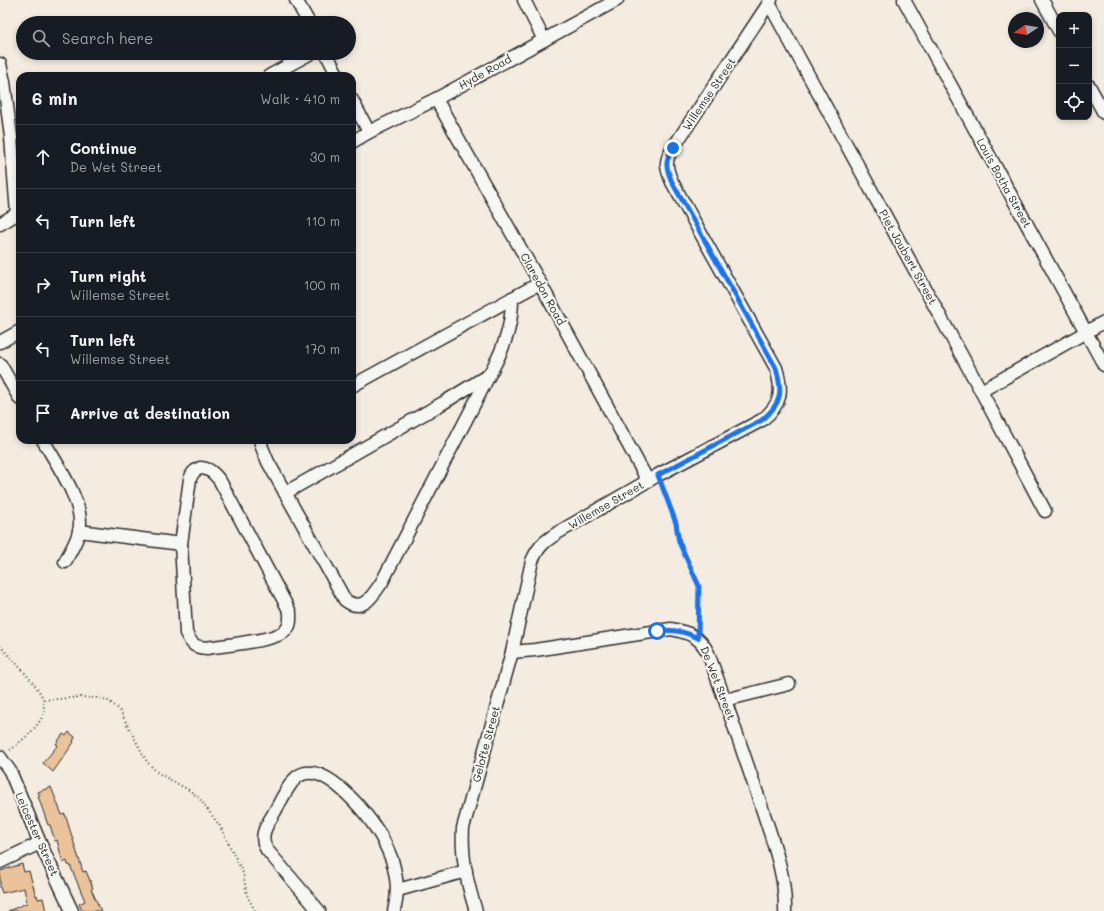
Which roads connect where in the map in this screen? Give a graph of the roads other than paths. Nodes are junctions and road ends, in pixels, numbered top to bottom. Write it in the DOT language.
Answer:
graph roads {
  1 [pos="296,0"];
  2 [pos="524,0"];
  3 [pos="617,0"];
  4 [pos="904,0"];
  5 [pos="1042,0"];
  6 [pos="770,2"];
  7 [pos="305,16"];
  8 [pos="1056,26"];
  9 [pos="544,40"];
  10 [pos="298,60"];
  11 [pos="330,60"];
  12 [pos="0,64"];
  13 [pos="276,72"];
  14 [pos="336,72"];
  15 [pos="1092,92"];
  16 [pos="436,99"];
  17 [pos="356,108"];
  18 [pos="1104,114"];
  19 [pos="369,132"];
  20 [pos="356,140"];
  21 [pos="16,184"];
  22 [pos="16,215"];
  23 [pos="0,224"];
  24 [pos="540,283"];
  25 [pos="512,298"];
  26 [pos="1104,322"];
  27 [pos="1085,332"];
  28 [pos="16,333"];
  29 [pos="0,342"];
  30 [pos="0,364"];
  31 [pos="1104,365"];
  32 [pos="488,375"];
  33 [pos="356,384"];
  34 [pos="981,391"];
  35 [pos="16,392"];
  36 [pos="45,444"];
  37 [pos="261,444"];
  38 [pos="653,478"];
  39 [pos="285,493"];
  40 [pos="1045,512"];
  41 [pos="79,531"];
  42 [pos="181,544"];
  43 [pos="65,562"];
  44 [pos="528,579"];
  45 [pos="512,652"];
  46 [pos="789,684"];
  47 [pos="725,700"];
  48 [pos="0,758"];
  49 [pos="40,843"];
  50 [pos="0,862"];
  51 [pos="466,871"];
  52 [pos="398,890"];
  53 [pos="72,911"];
  54 [pos="319,911"];
  55 [pos="394,911"];
  56 [pos="476,911"];
  57 [pos="785,911"];
  1 -- 7 [label="street"];
  2 -- 9 [label="street"];
  3 -- 9 [label="street, Hyde Road"];
  4 -- 27 [label="street, Louis Botha Street"];
  5 -- 8 [label="street"];
  6 -- 34 [label="street, Piet Joubert Street"];
  6 -- 38 [label="street, Willemse Street"];
  9 -- 16 [label="street, Hyde Road"];
  10 -- 13 [label="street"];
  11 -- 14 [label="street"];
  12 -- 21 [label="street"];
  15 -- 18 [label="street"];
  16 -- 19 [label="street, Hyde Road"];
  16 -- 24 [label="street, Claredon Road"];
  17 -- 19 [label="street"];
  19 -- 20 [label="street, Hyde Road"];
  22 -- 23 [label="street"];
  24 -- 25 [label="street"];
  24 -- 38 [label="street, Claredon Road"];
  25 -- 32 [label="street"];
  25 -- 33 [label="street"];
  26 -- 27 [label="street"];
  27 -- 31 [label="street, Louis Botha Street"];
  27 -- 34 [label="street"];
  28 -- 29 [label="street"];
  30 -- 35 [label="street"];
  32 -- 39 [label="street"];
  32 -- 39 [label="street"];
  34 -- 40 [label="street, Piet Joubert Street"];
  36 -- 41 [label="street"];
  37 -- 39 [label="street"];
  38 -- 44 [label="street, Willemse Street"];
  41 -- 42 [label="street"];
  41 -- 43 [label="street"];
  42 -- 42 [label="street"];
  44 -- 45 [label="street, Gelofte Street"];
  45 -- 47 [label="street, De Wet Street"];
  45 -- 51 [label="street, Gelofte Street"];
  46 -- 47 [label="street"];
  47 -- 57 [label="street, De Wet Street"];
  48 -- 49 [label="street, Leicester Street"];
  49 -- 50 [label="street"];
  49 -- 53 [label="street, Leicester Street"];
  51 -- 52 [label="street"];
  51 -- 56 [label="street, Gelofte Street"];
  52 -- 54 [label="street"];
  52 -- 55 [label="street"];
}
